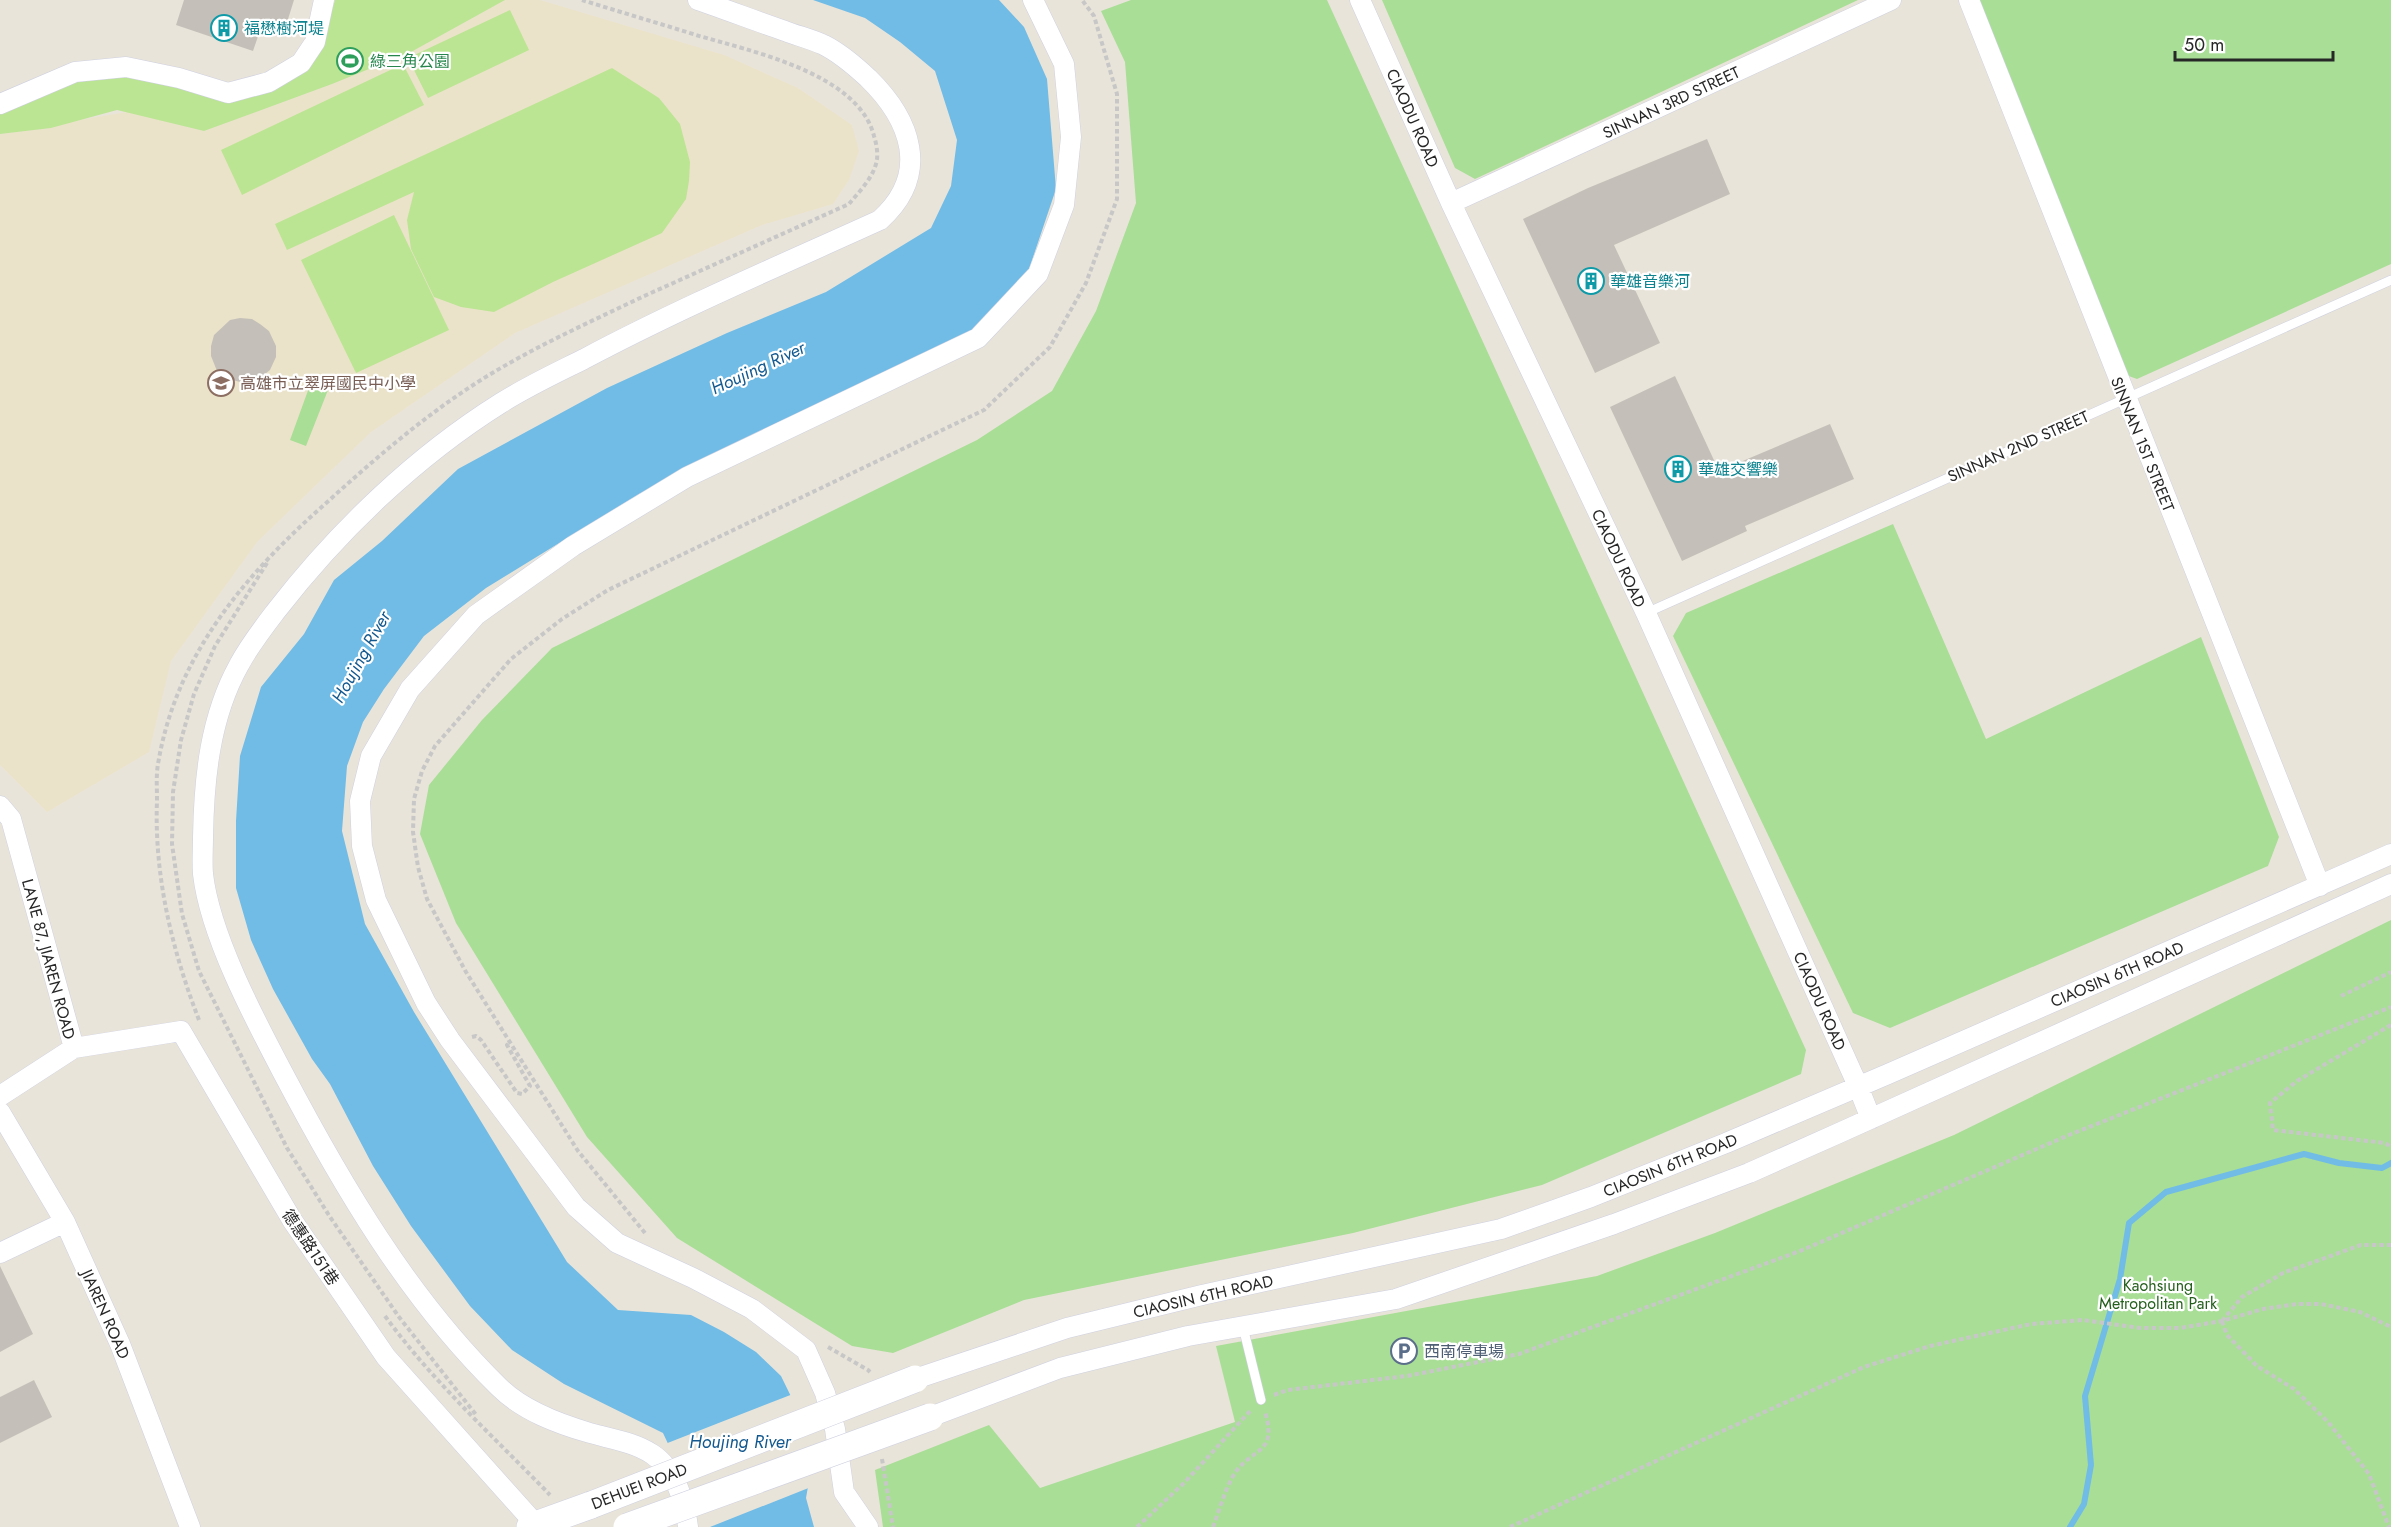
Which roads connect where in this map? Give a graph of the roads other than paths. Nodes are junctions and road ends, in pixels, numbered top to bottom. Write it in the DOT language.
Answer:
graph roads {
  1 [pos="324,0"];
  2 [pos="698,0"];
  3 [pos="1033,0"];
  4 [pos="1360,0"];
  5 [pos="1891,0"];
  6 [pos="1969,0"];
  7 [pos="0,104"];
  8 [pos="1451,203"];
  9 [pos="2391,280"];
  10 [pos="2125,399"];
  11 [pos="1646,613"];
  12 [pos="4,818"];
  13 [pos="2391,854"];
  14 [pos="2391,884"];
  15 [pos="2320,886"];
  16 [pos="74,1048"];
  17 [pos="1858,1086"];
  18 [pos="0,1096"];
  19 [pos="0,1112"];
  20 [pos="1871,1119"];
  21 [pos="65,1222"];
  22 [pos="0,1253"];
  23 [pos="1243,1327"];
  24 [pos="915,1379"];
  25 [pos="1261,1400"];
  26 [pos="930,1417"];
  27 [pos="535,1526"];
  28 [pos="190,1527"];
  29 [pos="627,1527"];
  30 [pos="688,1527"];
  31 [pos="868,1527"];
  1 -- 7 [label="street"];
  2 -- 30 [label="street"];
  3 -- 31 [label="street"];
  4 -- 8 [label="street, CIAODU ROAD"];
  5 -- 8 [label="street, SINNAN 3RD STREET"];
  6 -- 10 [label="street, SINNAN 1ST STREET"];
  8 -- 11 [label="street, CIAODU ROAD"];
  9 -- 10 [label="lane, SINNAN 2ND STREET"];
  10 -- 11 [label="lane, SINNAN 2ND STREET"];
  10 -- 15 [label="street, SINNAN 1ST STREET"];
  11 -- 17 [label="street, CIAODU ROAD"];
  12 -- 16 [label="street, LANE 87, JIAREN ROAD"];
  13 -- 15 [label="street, CIAOSIN 6TH ROAD"];
  14 -- 20 [label="street, CIAOSIN 6TH ROAD"];
  15 -- 17 [label="street, CIAOSIN 6TH ROAD"];
  16 -- 18 [label="street, LANE 87, JIAREN ROAD"];
  16 -- 27 [label="street, 德惠路151巷"];
  17 -- 20 [label="street, CIAODU ROAD"];
  17 -- 24 [label="street, CIAOSIN 6TH ROAD"];
  19 -- 21 [label="street, JIAREN ROAD"];
  20 -- 23 [label="street, CIAOSIN 6TH ROAD"];
  21 -- 22 [label="street"];
  21 -- 28 [label="street, JIAREN ROAD"];
  23 -- 25 [label="lane"];
  23 -- 26 [label="street, CIAOSIN 6TH ROAD"];
  24 -- 27 [label="street, DEHUEI ROAD, bridge"];
  26 -- 29 [label="street, DEHUEI ROAD, bridge"];
}
